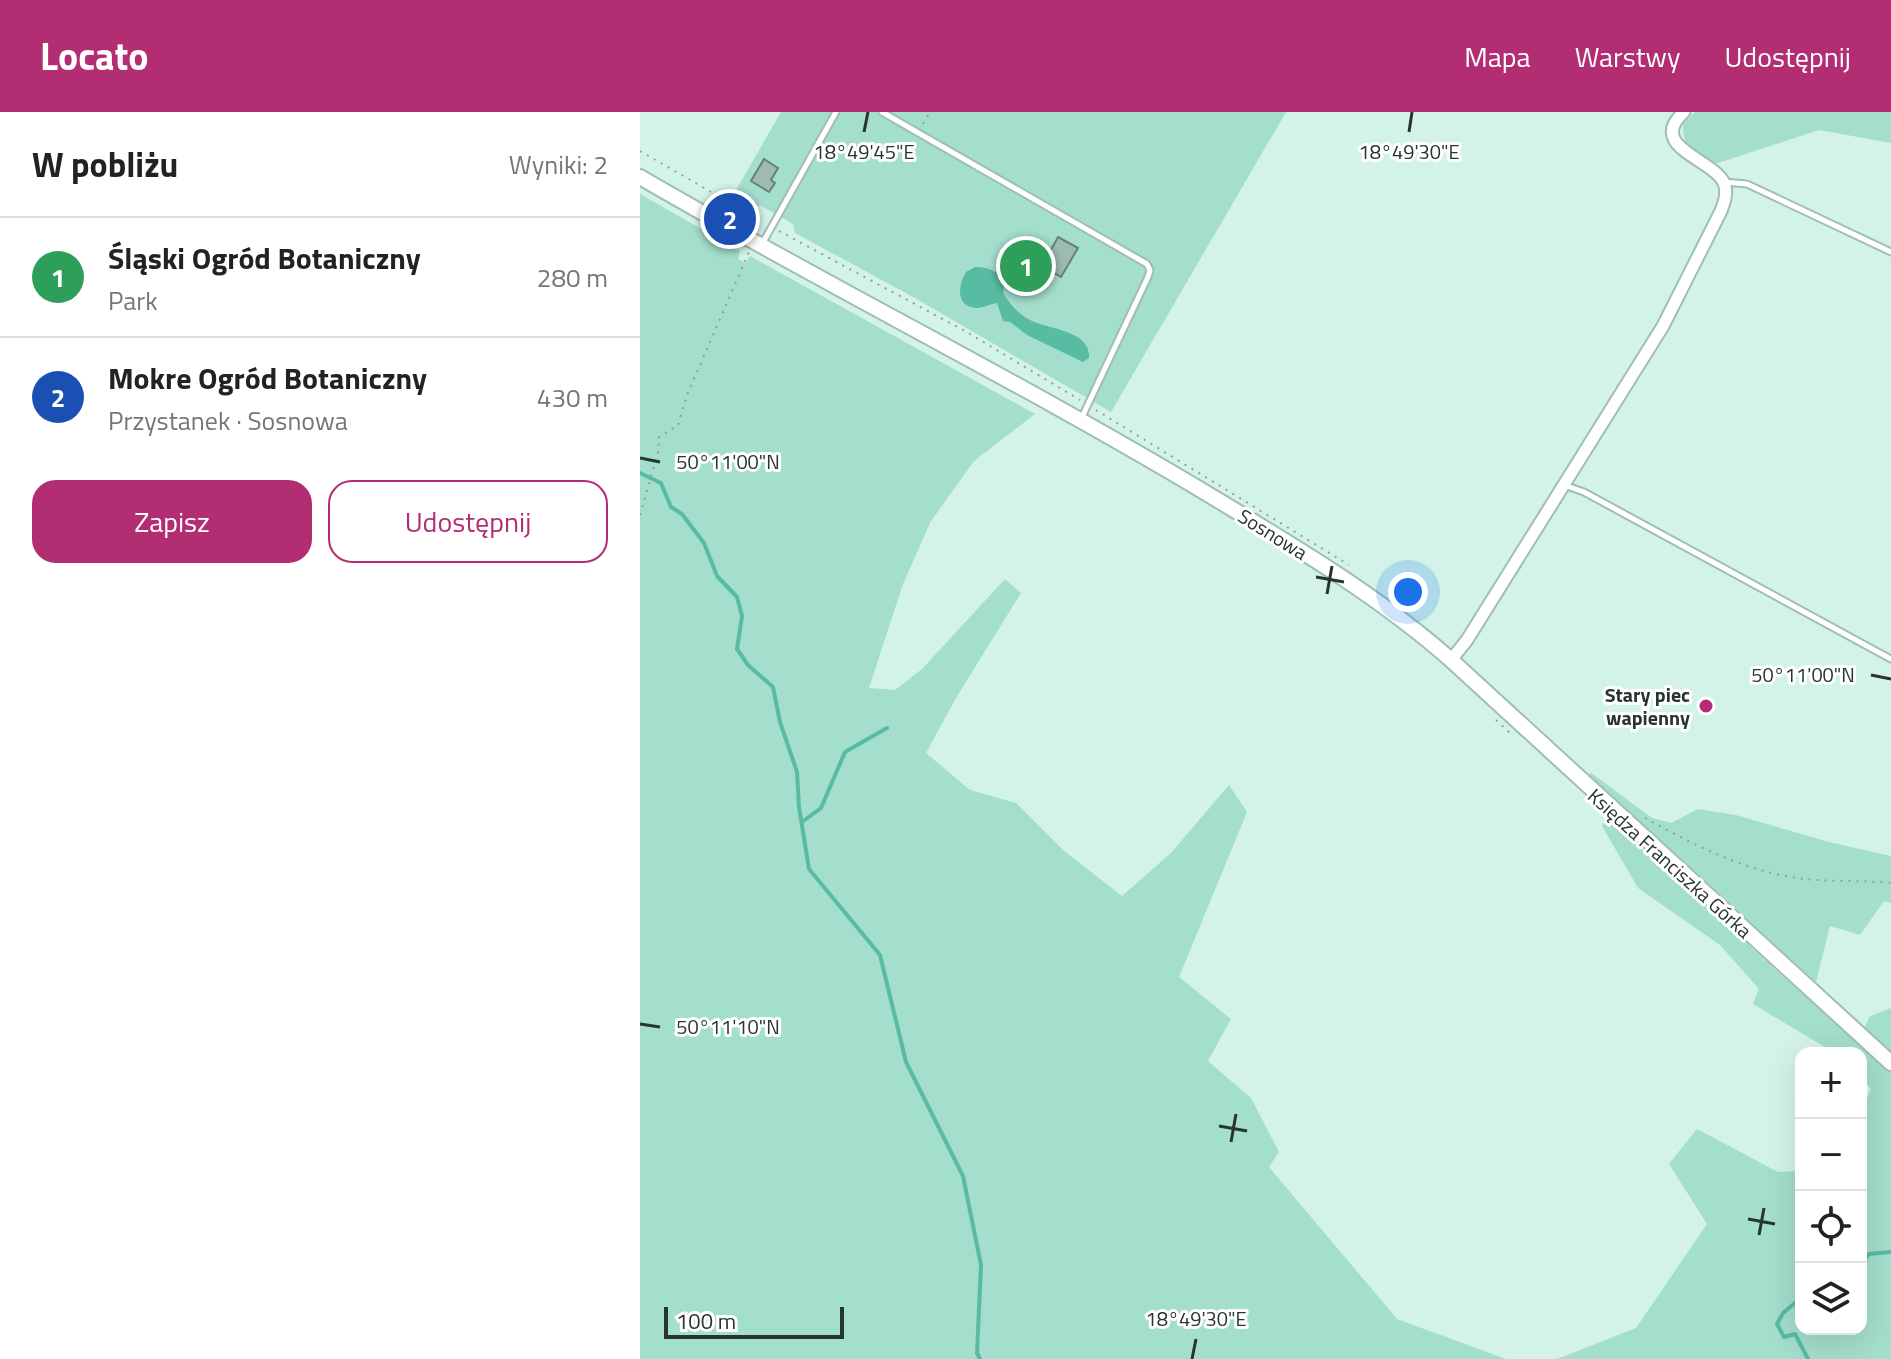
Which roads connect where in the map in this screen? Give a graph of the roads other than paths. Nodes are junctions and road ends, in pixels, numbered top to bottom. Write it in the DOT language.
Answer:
graph roads {
  1 [pos="836,112"];
  2 [pos="882,112"];
  3 [pos="1684,112"];
  4 [pos="640,177"];
  5 [pos="1724,182"];
  6 [pos="756,248"];
  7 [pos="1891,252"];
  8 [pos="1080,419"];
  9 [pos="1562,485"];
  10 [pos="1891,659"];
  11 [pos="1451,660"];
  12 [pos="1891,1063"];
  1 -- 6 [label="lane"];
  2 -- 8 [label="lane"];
  3 -- 5 [label="street"];
  4 -- 6 [label="street, Sosnowa"];
  5 -- 7 [label="lane"];
  5 -- 9 [label="street"];
  6 -- 8 [label="street, Sosnowa"];
  8 -- 11 [label="street, Sosnowa"];
  9 -- 10 [label="lane"];
  9 -- 11 [label="street"];
  11 -- 12 [label="street, Księdza Franciszka Górka"];
}
